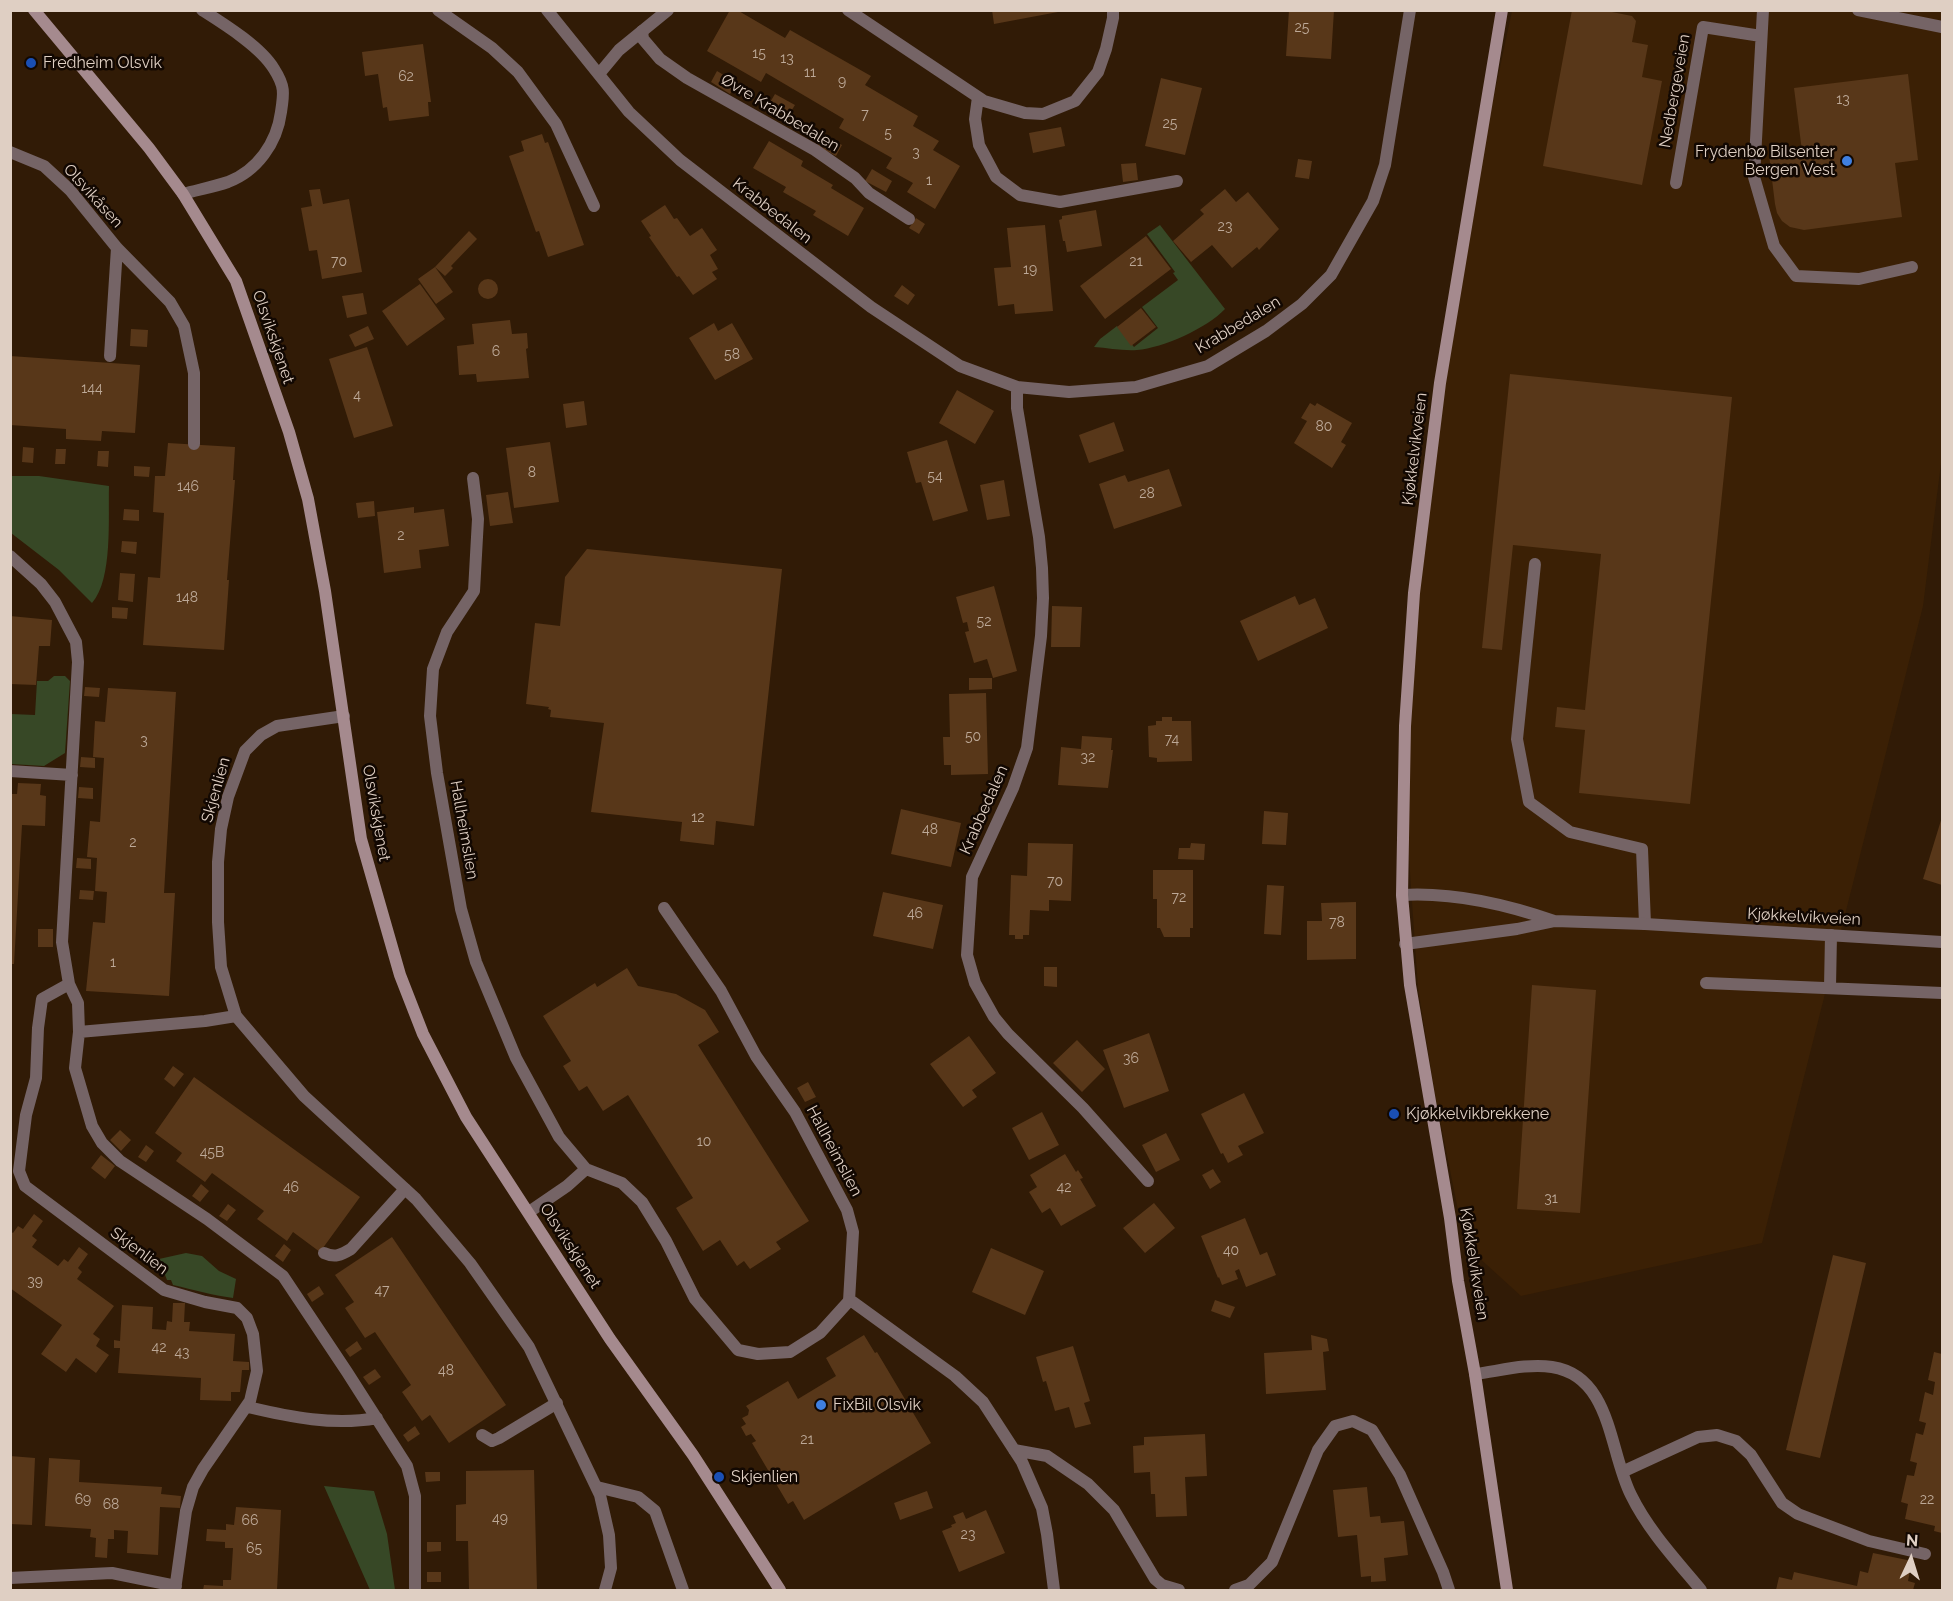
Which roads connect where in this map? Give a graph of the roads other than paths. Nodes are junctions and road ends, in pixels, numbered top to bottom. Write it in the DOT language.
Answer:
graph roads {
  1 [pos="34,10"];
  2 [pos="202,10"];
  3 [pos="438,10"];
  4 [pos="547,10"];
  5 [pos="668,10"];
  6 [pos="848,10"];
  7 [pos="1113,10"];
  8 [pos="1410,10"];
  9 [pos="1502,10"];
  10 [pos="1763,10"];
  11 [pos="1858,10"];
  12 [pos="1942,27"];
  13 [pos="642,31"];
  14 [pos="1761,36"];
  15 [pos="599,74"];
  16 [pos="978,97"];
  17 [pos="10,152"];
  18 [pos="1177,181"];
  19 [pos="1676,183"];
  20 [pos="183,194"];
  21 [pos="594,206"];
  22 [pos="909,219"];
  23 [pos="117,248"];
  24 [pos="1912,267"];
  25 [pos="110,356"];
  26 [pos="1017,387"];
  27 [pos="194,444"];
  28 [pos="473,478"];
  29 [pos="10,556"];
  30 [pos="1535,564"];
  31 [pos="344,716"];
  32 [pos="10,771"];
  33 [pos="72,775"];
  34 [pos="1402,895"];
  35 [pos="664,908"];
  36 [pos="1555,921"];
  37 [pos="1646,924"];
  38 [pos="1832,935"];
  39 [pos="1942,942"];
  40 [pos="1405,944"];
  41 [pos="1706,983"];
  42 [pos="69,984"];
  43 [pos="1830,987"];
  44 [pos="1942,993"];
  45 [pos="236,1016"];
  46 [pos="79,1032"];
  47 [pos="586,1169"];
  48 [pos="1148,1181"];
  49 [pos="405,1189"];
  50 [pos="529,1212"];
  51 [pos="324,1252"];
  52 [pos="849,1301"];
  53 [pos="1475,1374"];
  54 [pos="557,1403"];
  55 [pos="248,1407"];
  56 [pos="377,1418"];
  57 [pos="482,1436"];
  58 [pos="1014,1450"];
  59 [pos="1622,1472"];
  60 [pos="597,1487"];
  61 [pos="1925,1554"];
  62 [pos="10,1578"];
  63 [pos="176,1588"];
  64 [pos="415,1590"];
  65 [pos="605,1590"];
  66 [pos="683,1590"];
  67 [pos="780,1590"];
  68 [pos="1054,1590"];
  69 [pos="1179,1590"];
  70 [pos="1235,1590"];
  71 [pos="1449,1590"];
  72 [pos="1507,1590"];
  73 [pos="1701,1590"];
  1 -- 20 [label="main road, Olsvikskjenet"];
  2 -- 20 [label="street"];
  3 -- 21 [label="street"];
  4 -- 15 [label="street, Krabbedalen"];
  5 -- 13 [label="street"];
  6 -- 16 [label="street"];
  7 -- 16 [label="street"];
  8 -- 26 [label="street, Krabbedalen"];
  9 -- 34 [label="main road, Kjøkkelvikveien"];
  10 -- 14 [label="street"];
  11 -- 12 [label="street"];
  13 -- 15 [label="street"];
  13 -- 22 [label="street, Øvre Krabbedalen"];
  14 -- 19 [label="street, Nedbergeveien"];
  14 -- 24 [label="street"];
  15 -- 26 [label="street, Krabbedalen"];
  16 -- 18 [label="street"];
  17 -- 23 [label="street, Olsvikåsen"];
  20 -- 31 [label="main road, Olsvikskjenet"];
  23 -- 25 [label="street, Olsvikåsen"];
  23 -- 27 [label="street, Olsvikåsen"];
  26 -- 48 [label="street, Krabbedalen"];
  28 -- 47 [label="street, Hallheimslien"];
  29 -- 33 [label="street"];
  30 -- 37 [label="street"];
  31 -- 45 [label="street, Skjenlien"];
  31 -- 50 [label="main road, Olsvikskjenet"];
  32 -- 33 [label="street"];
  33 -- 42 [label="street"];
  34 -- 36 [label="street, Kjøkkelvikveien"];
  34 -- 40 [label="main road, Kjøkkelvikveien"];
  35 -- 52 [label="street, Hallheimslien"];
  36 -- 37 [label="street, Kjøkkelvikveien"];
  36 -- 40 [label="street, Kjøkkelvikveien"];
  37 -- 38 [label="street, Kjøkkelvikveien"];
  38 -- 39 [label="street, Kjøkkelvikveien"];
  38 -- 43 [label="street"];
  40 -- 53 [label="main road, Kjøkkelvikveien"];
  41 -- 43 [label="street"];
  42 -- 46 [label="street"];
  42 -- 55 [label="street, Skjenlien"];
  43 -- 44 [label="street"];
  45 -- 46 [label="street"];
  45 -- 49 [label="street, Skjenlien"];
  46 -- 56 [label="street"];
  47 -- 50 [label="street"];
  47 -- 52 [label="street, Hallheimslien"];
  49 -- 51 [label="street"];
  49 -- 54 [label="street, Skjenlien"];
  50 -- 67 [label="main road, Olsvikskjenet"];
  52 -- 58 [label="street"];
  53 -- 59 [label="street"];
  53 -- 72 [label="main road, Kjøkkelvikveien"];
  54 -- 57 [label="street"];
  54 -- 60 [label="street, Skjenlien"];
  55 -- 56 [label="street"];
  55 -- 63 [label="street, Skjenlien"];
  56 -- 64 [label="street"];
  58 -- 68 [label="street"];
  58 -- 69 [label="street"];
  59 -- 61 [label="street"];
  59 -- 73 [label="street"];
  60 -- 65 [label="street, Skjenlien"];
  60 -- 66 [label="street"];
  62 -- 63 [label="street, Skjenlien"];
  70 -- 71 [label="street"];
}
